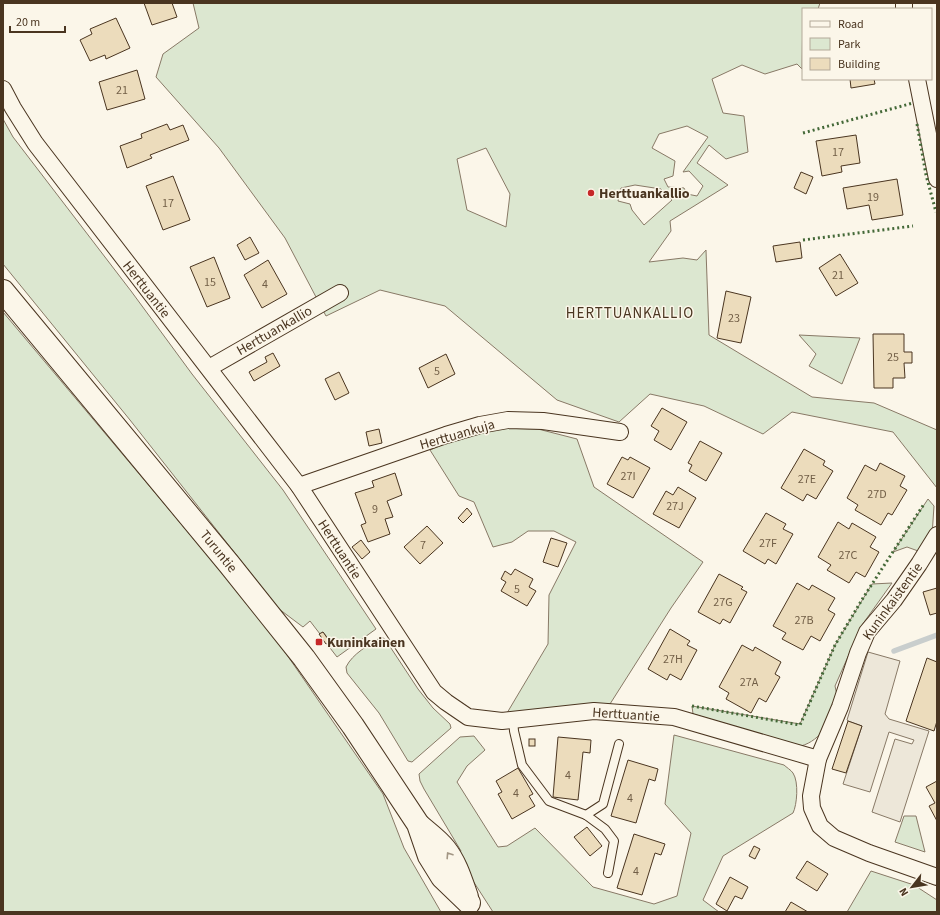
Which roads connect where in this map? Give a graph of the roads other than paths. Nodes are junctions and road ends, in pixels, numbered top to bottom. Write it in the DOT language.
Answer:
graph roads {
  1 [pos="917,80"];
  2 [pos="3,89"];
  3 [pos="937,179"];
  4 [pos="3,291"];
  5 [pos="340,293"];
  6 [pos="209,368"];
  7 [pos="620,432"];
  8 [pos="299,486"];
  9 [pos="937,535"];
  10 [pos="513,719"];
  11 [pos="619,744"];
  12 [pos="818,759"];
  13 [pos="586,815"];
  14 [pos="608,873"];
  15 [pos="937,877"];
  16 [pos="472,908"];
  1 -- 3 [label="street"];
  2 -- 6 [label="street, Herttuantie"];
  4 -- 16 [label="main road, Turuntie"];
  5 -- 6 [label="street, Herttuankallio"];
  6 -- 8 [label="street, Herttuantie"];
  7 -- 8 [label="street, Herttuankuja"];
  8 -- 10 [label="street, Herttuantie"];
  9 -- 12 [label="street, Kuninkaistentie"];
  10 -- 12 [label="street, Herttuantie"];
  10 -- 13 [label="lane"];
  11 -- 13 [label="lane"];
  12 -- 15 [label="street, Kuninkaistentie"];
  13 -- 14 [label="lane"];
}
